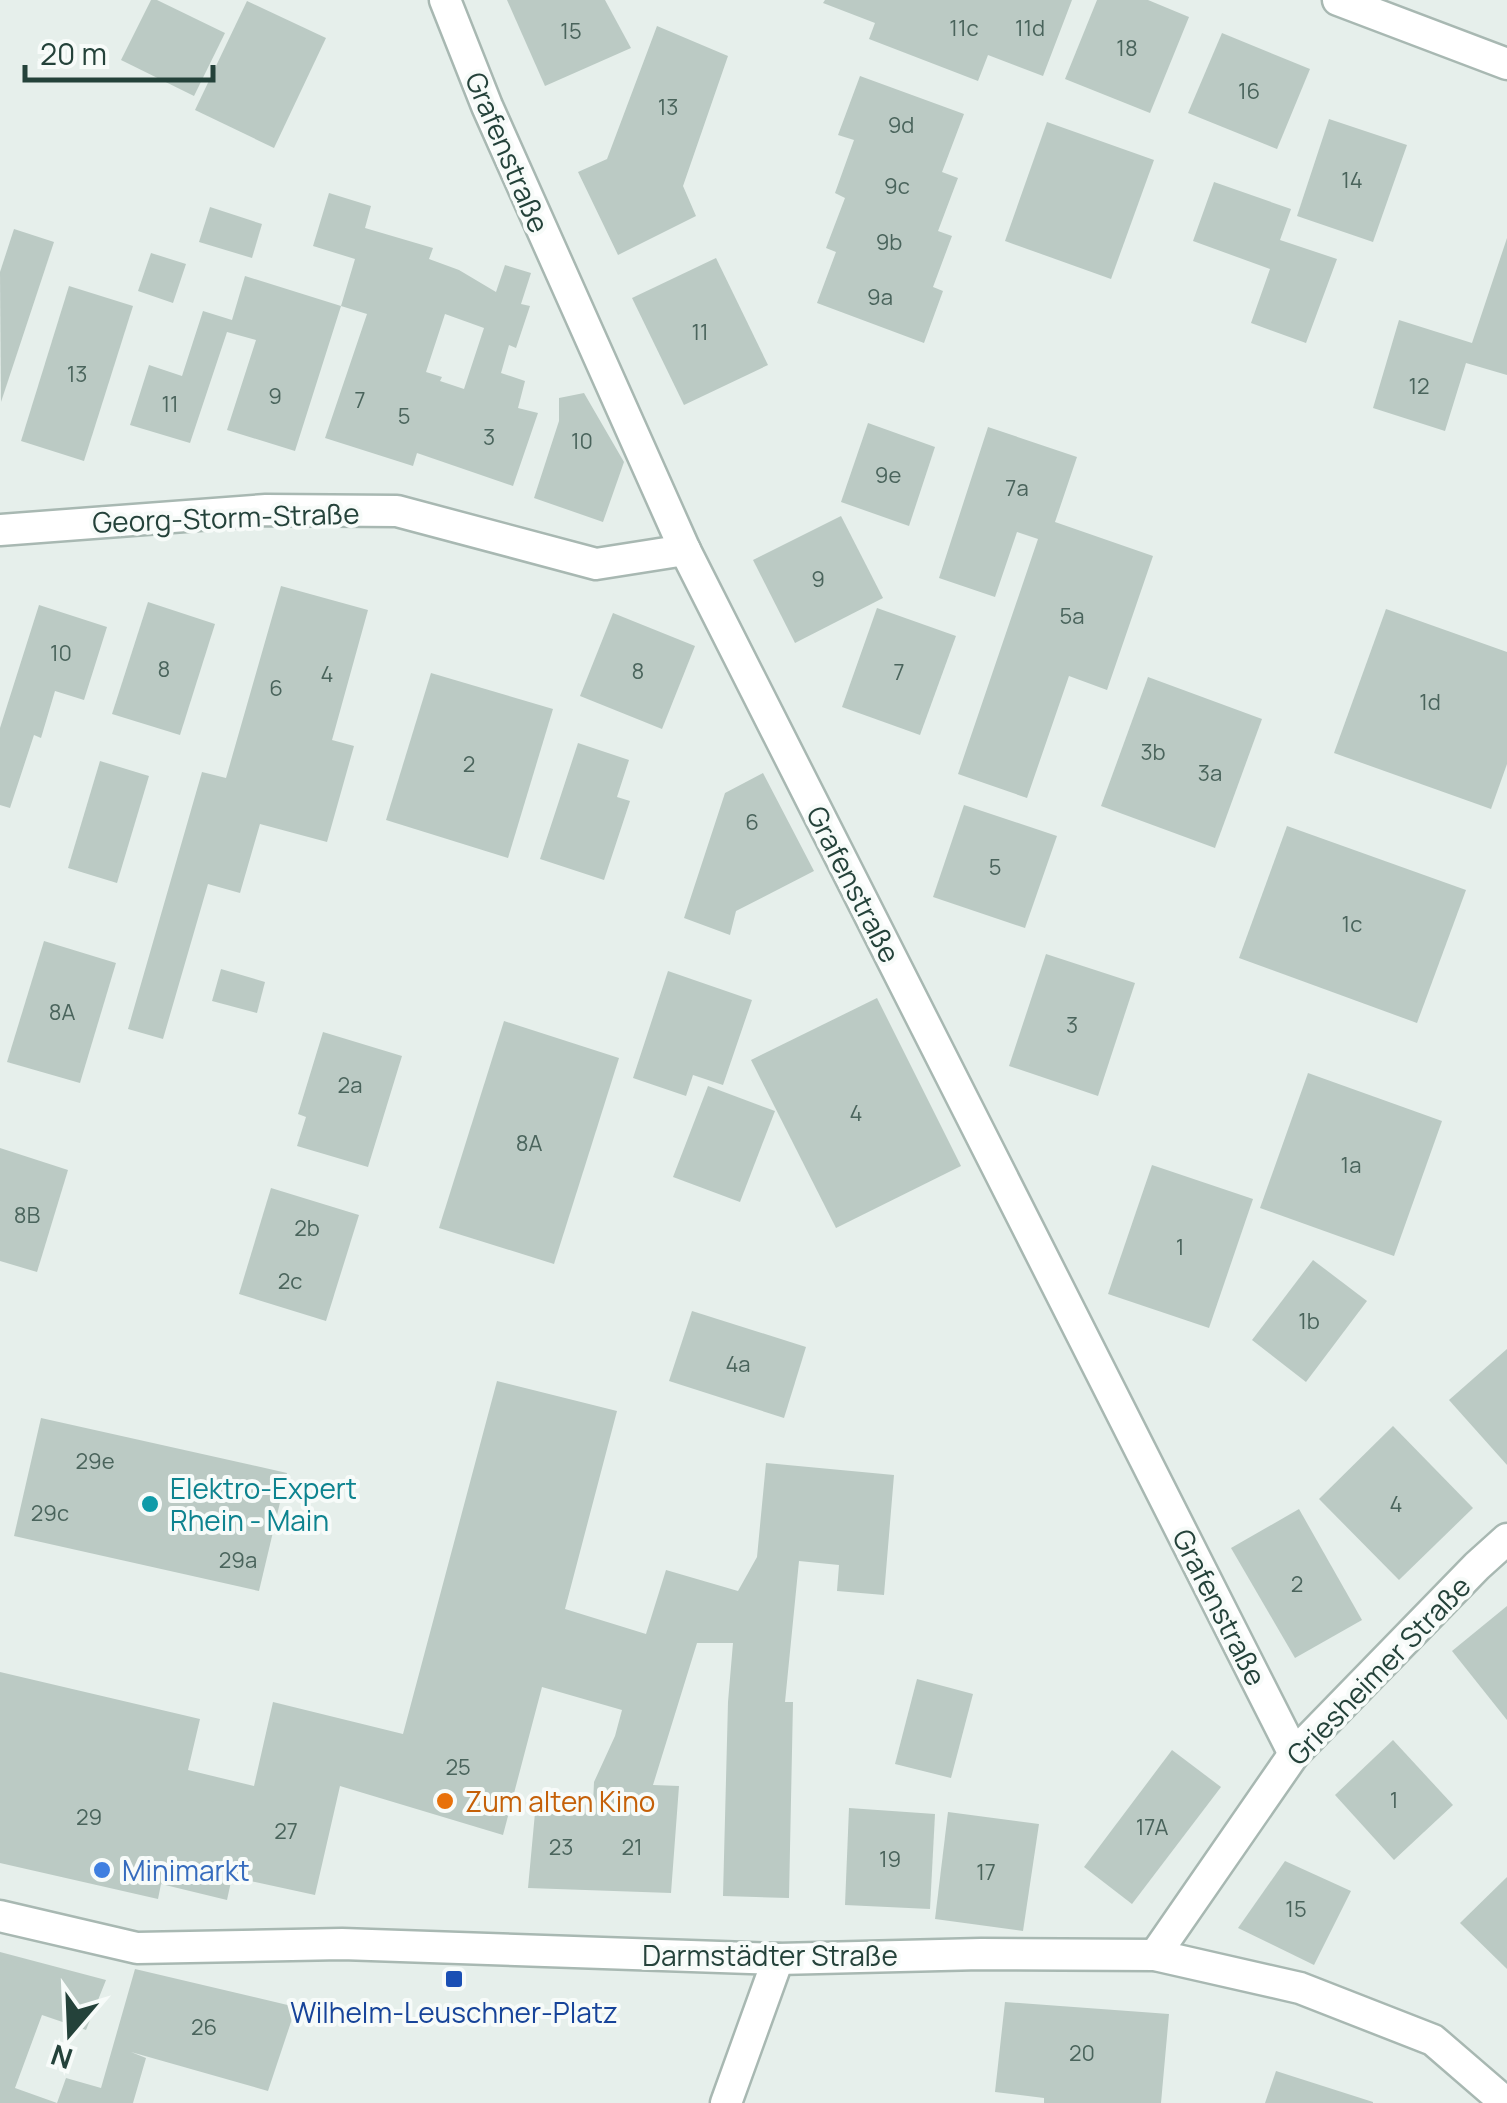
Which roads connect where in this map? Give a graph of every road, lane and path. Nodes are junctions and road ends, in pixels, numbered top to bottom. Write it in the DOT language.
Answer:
graph roads {
  1 [pos="445,0"];
  2 [pos="1338,0"];
  3 [pos="1507,64"];
  4 [pos="0,530"];
  5 [pos="685,550"];
  6 [pos="1507,1539"];
  7 [pos="1294,1754"];
  8 [pos="0,1916"];
  9 [pos="1155,1954"];
  10 [pos="778,1959"];
  11 [pos="726,2103"];
  12 [pos="1506,2103"];
  1 -- 5 [label="street, Grafenstraße"];
  2 -- 3 [label="street"];
  4 -- 5 [label="street, Georg-Storm-Straße"];
  5 -- 7 [label="street, Grafenstraße"];
  6 -- 7 [label="street, Griesheimer Straße"];
  7 -- 9 [label="street, Griesheimer Straße"];
  8 -- 10 [label="street, Darmstädter Straße"];
  9 -- 10 [label="street, Darmstädter Straße"];
  9 -- 12 [label="street, Darmstädter Straße"];
  10 -- 11 [label="street"];
}
